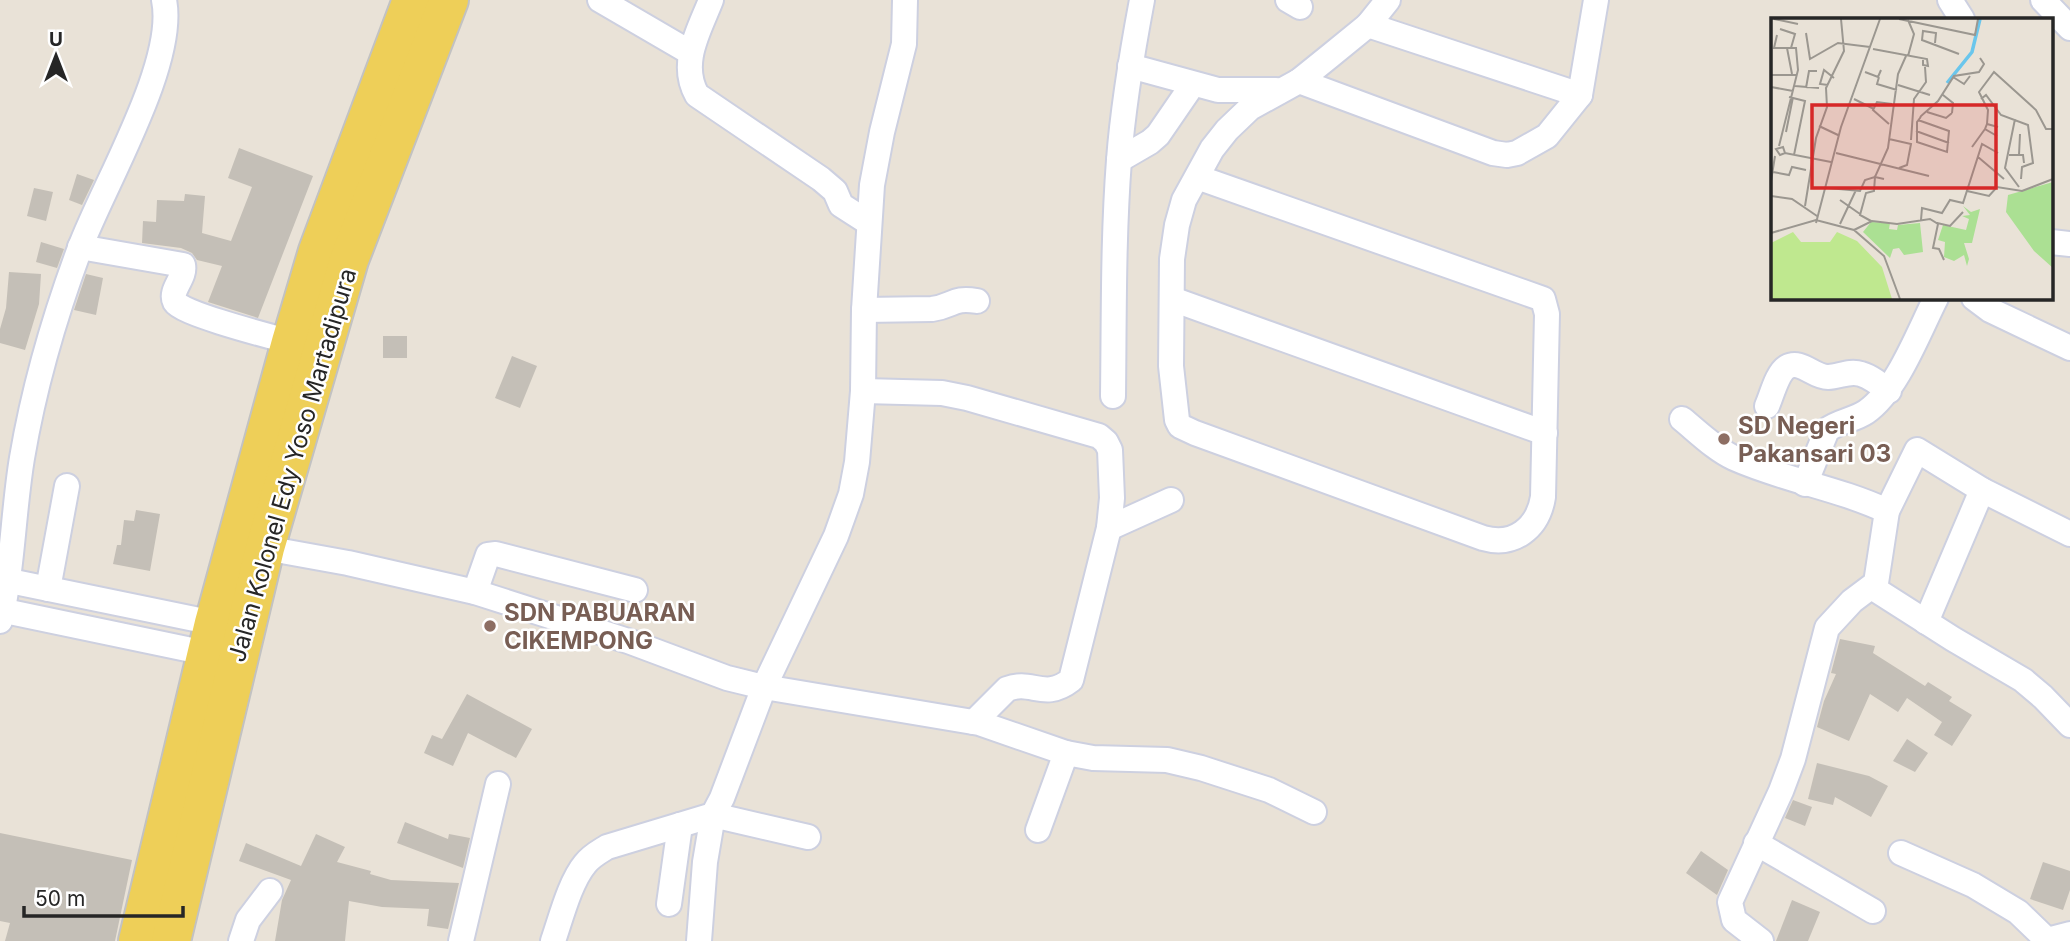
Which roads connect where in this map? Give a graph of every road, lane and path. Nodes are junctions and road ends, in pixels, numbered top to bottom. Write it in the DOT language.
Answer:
graph roads {
  1 [pos="164,0"];
  2 [pos="412,0"];
  3 [pos="449,0"];
  4 [pos="600,0"];
  5 [pos="711,0"];
  6 [pos="905,0"];
  7 [pos="1142,0"];
  8 [pos="1388,0"];
  9 [pos="1596,0"];
  10 [pos="1950,0"];
  11 [pos="2043,0"];
  12 [pos="1961,18"];
  13 [pos="1367,24"];
  14 [pos="2070,28"];
  15 [pos="691,53"];
  16 [pos="1130,66"];
  17 [pos="1193,84"];
  18 [pos="1292,85"];
  19 [pos="1580,95"];
  20 [pos="1119,160"];
  21 [pos="1197,177"];
  22 [pos="869,223"];
  23 [pos="2052,242"];
  24 [pos="2070,244"];
  25 [pos="80,247"];
  26 [pos="1172,299"];
  27 [pos="1935,299"];
  28 [pos="1975,299"];
  29 [pos="977,301"];
  30 [pos="864,310"];
  31 [pos="291,342"];
  32 [pos="2070,348"];
  33 [pos="863,391"];
  34 [pos="1889,391"];
  35 [pos="1113,396"];
  36 [pos="1767,406"];
  37 [pos="1682,419"];
  38 [pos="1545,433"];
  39 [pos="1805,484"];
  40 [pos="67,486"];
  41 [pos="1982,490"];
  42 [pos="1171,500"];
  43 [pos="1887,511"];
  44 [pos="1109,528"];
  45 [pos="2070,534"];
  46 [pos="265,548"];
  47 [pos="4,580"];
  48 [pos="1872,587"];
  49 [pos="48,589"];
  50 [pos="635,590"];
  51 [pos="475,592"];
  52 [pos="1,614"];
  53 [pos="1926,622"];
  54 [pos="225,641"];
  55 [pos="764,687"];
  56 [pos="974,722"];
  57 [pos="2070,725"];
  58 [pos="1066,753"];
  59 [pos="498,784"];
  60 [pos="1314,813"];
  61 [pos="713,815"];
  62 [pos="680,825"];
  63 [pos="1038,830"];
  64 [pos="808,837"];
  65 [pos="1756,844"];
  66 [pos="1901,853"];
  67 [pos="270,891"];
  68 [pos="669,904"];
  69 [pos="1873,911"];
  70 [pos="2070,934"];
  71 [pos="2045,940"];
  72 [pos="138,941"];
  73 [pos="171,941"];
  74 [pos="241,941"];
  75 [pos="461,941"];
  76 [pos="553,941"];
  77 [pos="699,941"];
  78 [pos="1761,941"];
  1 -- 25 [label="street"];
  2 -- 31 [label="main road, Jalan Kolonel Edy Yoso Martadipura"];
  3 -- 46 [label="main road, Jalan Kolonel Edy Yoso Martadipura"];
  4 -- 15 [label="street"];
  5 -- 15 [label="street"];
  6 -- 22 [label="street"];
  7 -- 16 [label="street"];
  8 -- 13 [label="street"];
  9 -- 19 [label="street"];
  10 -- 12 [label="street"];
  11 -- 14 [label="street"];
  13 -- 18 [label="street"];
  13 -- 19 [label="street"];
  15 -- 22 [label="street"];
  16 -- 17 [label="street"];
  16 -- 20 [label="street"];
  17 -- 18 [label="street"];
  17 -- 20 [label="street"];
  18 -- 19 [label="street"];
  18 -- 21 [label="street"];
  20 -- 35 [label="street"];
  21 -- 26 [label="street"];
  21 -- 38 [label="street"];
  22 -- 30 [label="street"];
  23 -- 24 [label="street"];
  25 -- 31 [label="street"];
  25 -- 47 [label="street"];
  26 -- 38 [label="street"];
  26 -- 38 [label="street"];
  27 -- 34 [label="street"];
  28 -- 32 [label="street"];
  29 -- 30 [label="street"];
  30 -- 33 [label="street"];
  31 -- 54 [label="main road, Jalan Kolonel Edy Yoso Martadipura"];
  33 -- 44 [label="street"];
  33 -- 55 [label="street"];
  34 -- 36 [label="street"];
  34 -- 39 [label="street"];
  37 -- 39 [label="street"];
  39 -- 43 [label="street"];
  40 -- 49 [label="street"];
  41 -- 43 [label="street"];
  41 -- 45 [label="street"];
  41 -- 53 [label="street"];
  42 -- 44 [label="street"];
  43 -- 48 [label="street"];
  44 -- 56 [label="street"];
  46 -- 51 [label="street"];
  46 -- 54 [label="main road, Jalan Kolonel Edy Yoso Martadipura"];
  47 -- 49 [label="street"];
  47 -- 52 [label="street"];
  48 -- 53 [label="street"];
  48 -- 65 [label="street"];
  49 -- 54 [label="street"];
  50 -- 51 [label="street"];
  51 -- 55 [label="street"];
  52 -- 54 [label="street"];
  53 -- 57 [label="street"];
  54 -- 72 [label="main road, Jalan Kolonel Edy Yoso Martadipura"];
  54 -- 73 [label="main road, Jalan Kolonel Edy Yoso Martadipura"];
  55 -- 56 [label="street"];
  55 -- 61 [label="street"];
  56 -- 58 [label="street"];
  58 -- 60 [label="street"];
  58 -- 63 [label="street"];
  59 -- 75 [label="street"];
  61 -- 62 [label="street"];
  61 -- 64 [label="street"];
  61 -- 77 [label="street"];
  62 -- 68 [label="street"];
  62 -- 76 [label="street"];
  65 -- 69 [label="street"];
  65 -- 78 [label="street"];
  66 -- 71 [label="street"];
  67 -- 74 [label="street"];
  70 -- 71 [label="street"];
}
